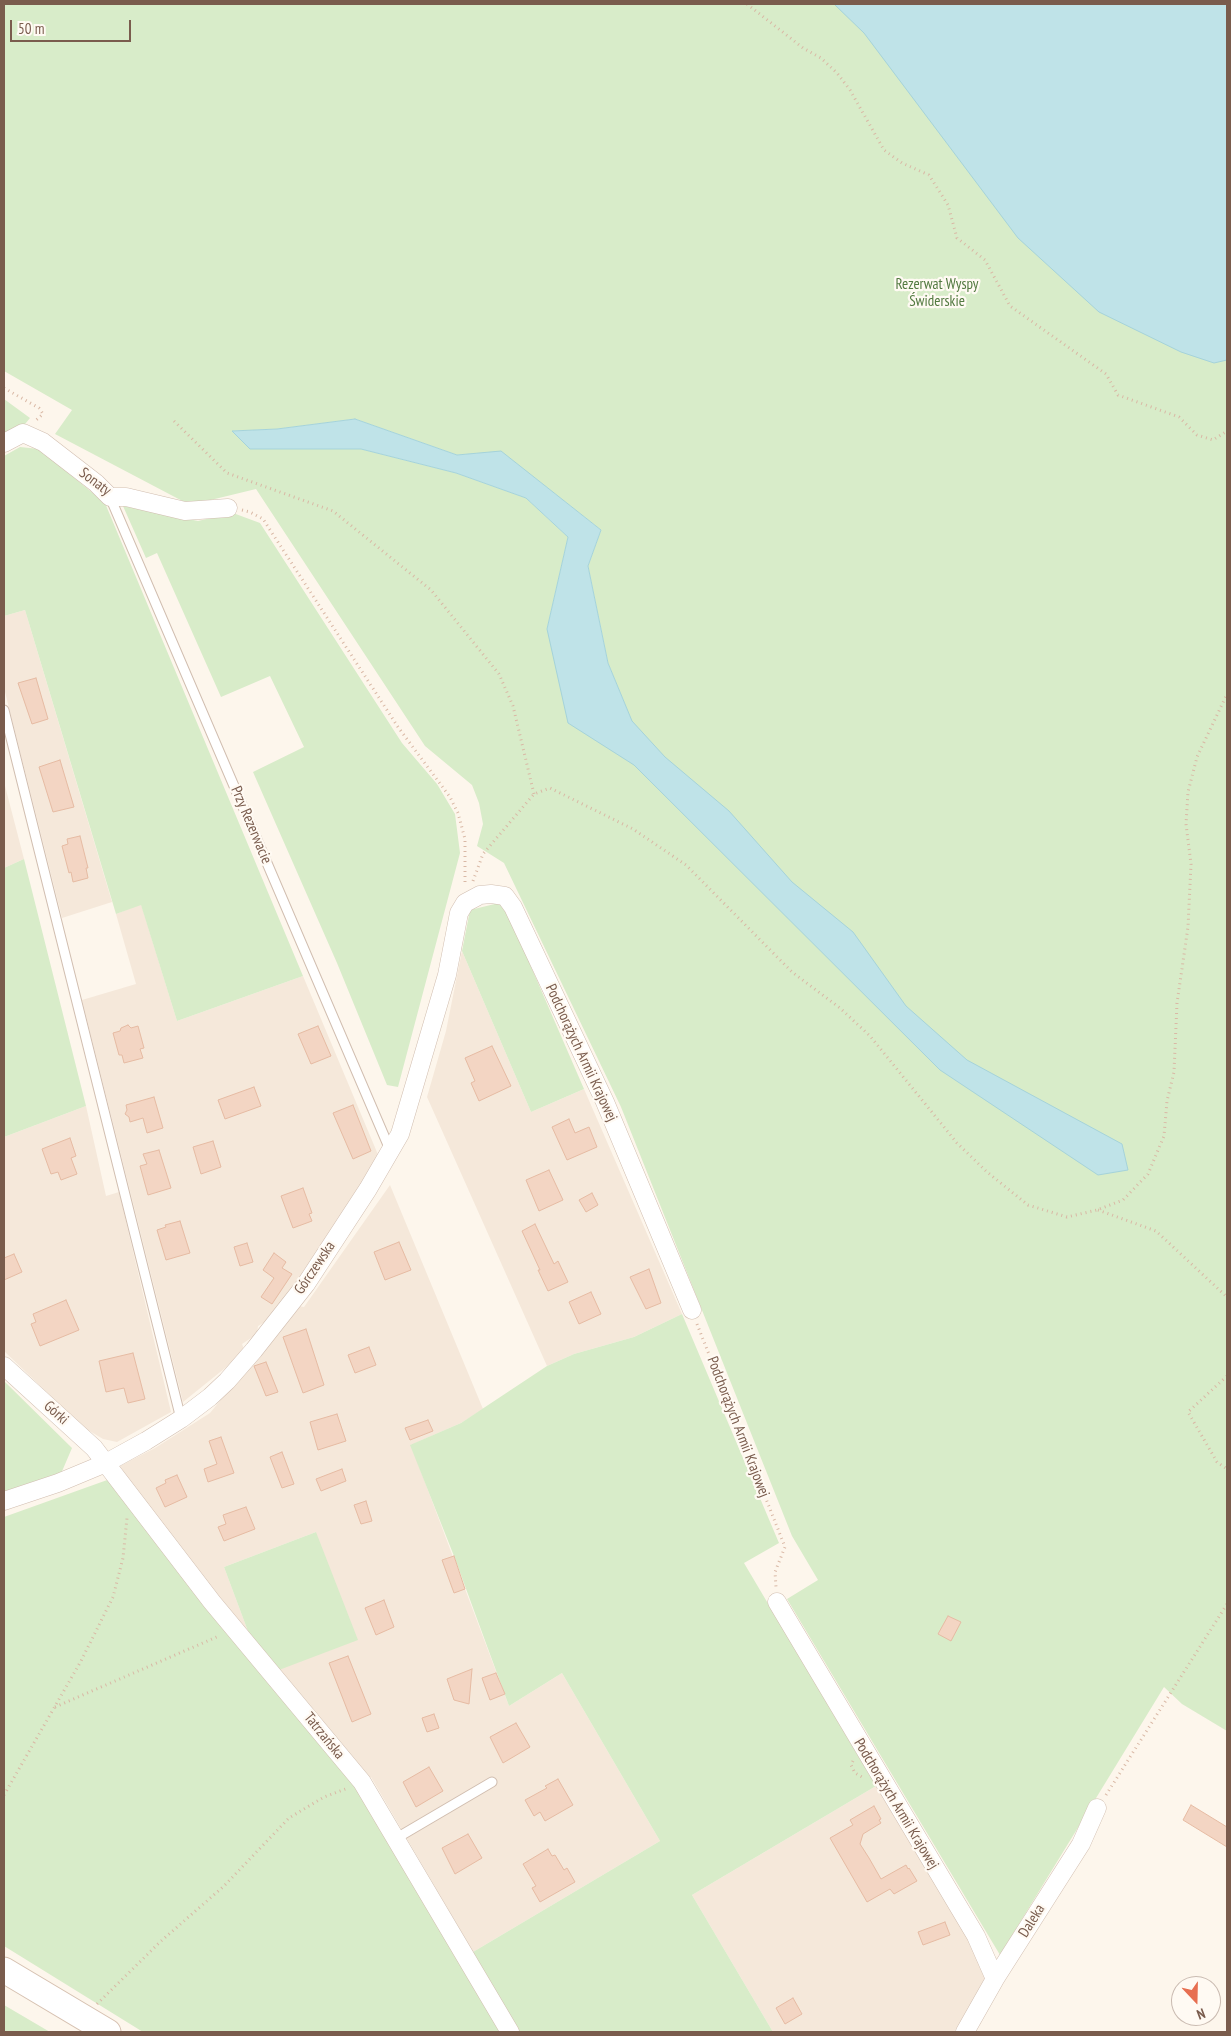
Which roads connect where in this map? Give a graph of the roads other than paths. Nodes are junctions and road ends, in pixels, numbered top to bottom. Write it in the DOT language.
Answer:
graph roads {
  1 [pos="4,443"];
  2 [pos="110,497"];
  3 [pos="228,508"];
  4 [pos="4,710"];
  5 [pos="465,903"];
  6 [pos="391,1152"];
  7 [pos="692,1310"];
  8 [pos="4,1366"];
  9 [pos="181,1419"];
  10 [pos="106,1463"];
  11 [pos="4,1501"];
  12 [pos="777,1602"];
  13 [pos="492,1782"];
  14 [pos="1097,1808"];
  15 [pos="395,1839"];
  16 [pos="4,1970"];
  17 [pos="995,1979"];
  18 [pos="108,2032"];
  19 [pos="510,2032"];
  20 [pos="965,2032"];
  1 -- 2 [label="street, Sonaty"];
  2 -- 3 [label="street, Sonaty"];
  2 -- 6 [label="lane, Przy Rezerwacie"];
  4 -- 9 [label="lane"];
  5 -- 6 [label="street, Górczewska"];
  5 -- 7 [label="street, Podchorążych Armii Krajowej"];
  6 -- 9 [label="street, Górczewska"];
  8 -- 10 [label="street, Górki"];
  9 -- 10 [label="street, Górczewska"];
  10 -- 11 [label="street, Górczewska"];
  10 -- 15 [label="street, Tatrzańska"];
  12 -- 17 [label="street, Podchorążych Armii Krajowej"];
  13 -- 15 [label="lane"];
  14 -- 17 [label="street, Daleka"];
  15 -- 19 [label="street, Tatrzańska"];
  16 -- 18 [label="main road"];
  17 -- 20 [label="street, Daleka"];
}
